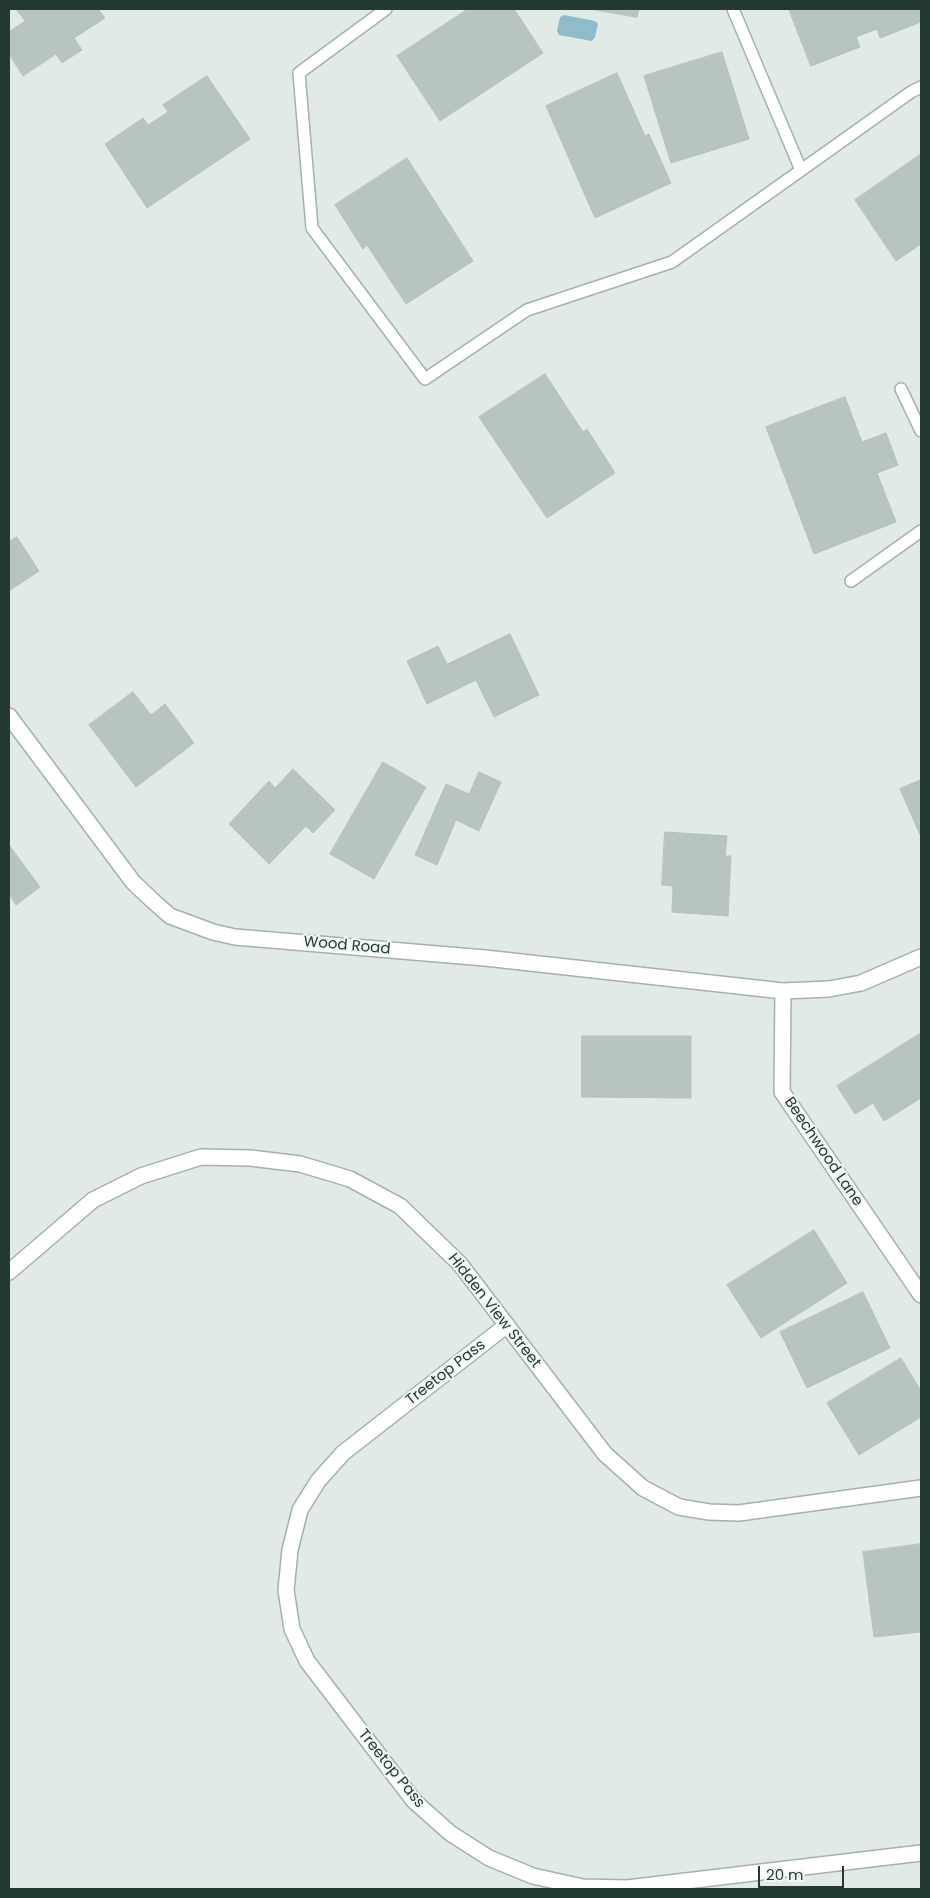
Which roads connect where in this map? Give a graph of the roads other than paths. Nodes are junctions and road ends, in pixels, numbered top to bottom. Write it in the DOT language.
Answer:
graph roads {
  1 [pos="386,9"];
  2 [pos="733,9"];
  3 [pos="921,87"];
  4 [pos="800,170"];
  5 [pos="901,390"];
  6 [pos="921,431"];
  7 [pos="921,531"];
  8 [pos="851,582"];
  9 [pos="12,726"];
  10 [pos="921,957"];
  11 [pos="783,991"];
  12 [pos="9,1272"];
  13 [pos="921,1295"];
  14 [pos="507,1325"];
  15 [pos="921,1488"];
  16 [pos="921,1853"];
  1 -- 4 [label="lane"];
  2 -- 4 [label="lane"];
  3 -- 4 [label="lane"];
  5 -- 6 [label="lane"];
  7 -- 8 [label="lane"];
  9 -- 11 [label="street, Wood Road"];
  10 -- 11 [label="street, Wood Road"];
  11 -- 13 [label="street, Beechwood Lane"];
  12 -- 14 [label="street, Hidden View Street"];
  14 -- 15 [label="street, Hidden View Street"];
  14 -- 16 [label="street, Treetop Pass"];
}
